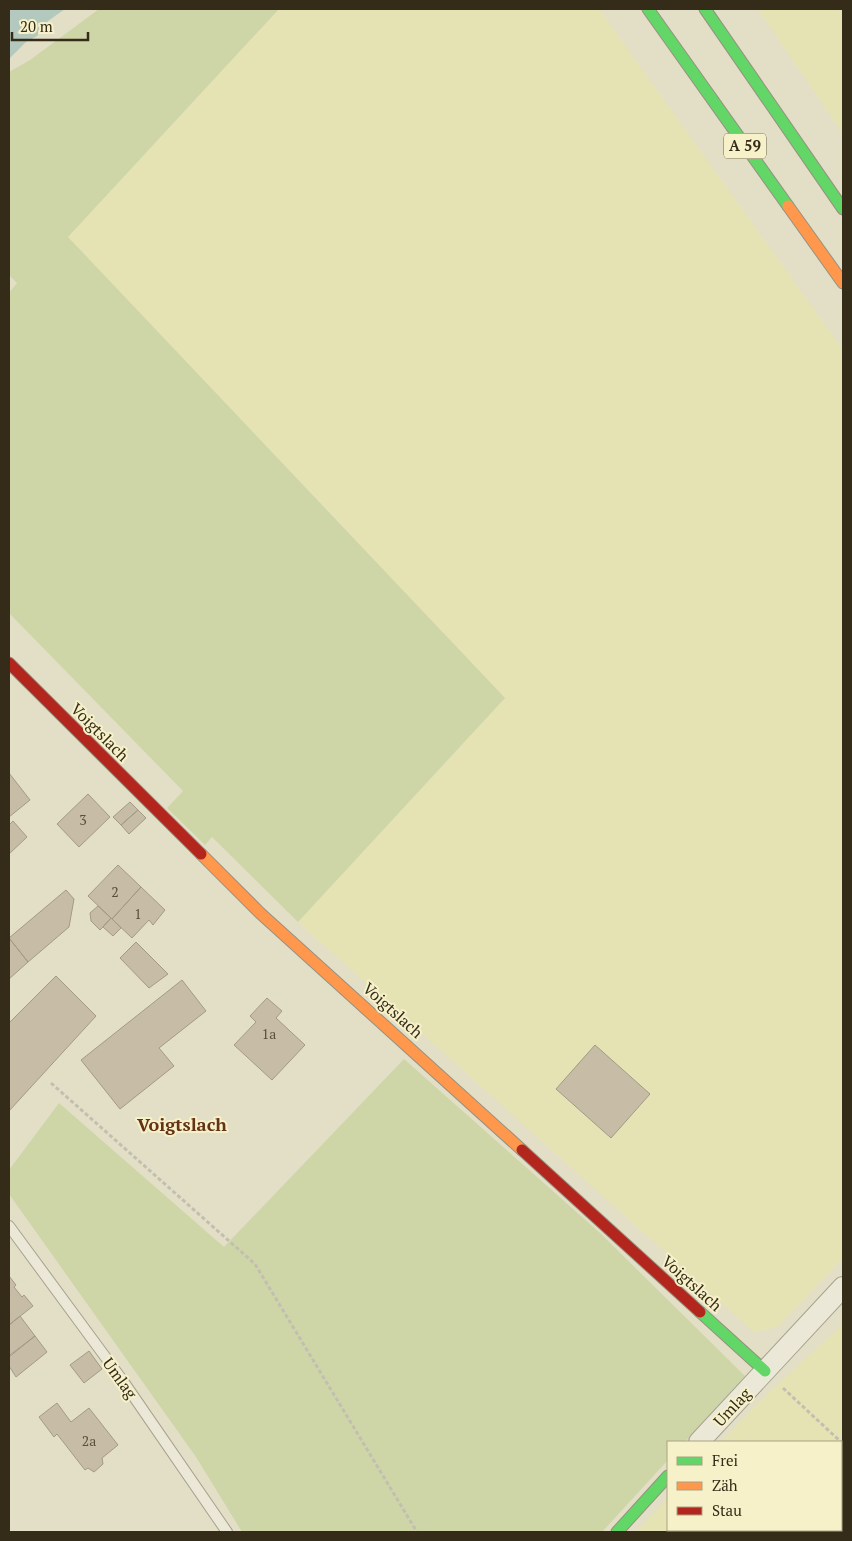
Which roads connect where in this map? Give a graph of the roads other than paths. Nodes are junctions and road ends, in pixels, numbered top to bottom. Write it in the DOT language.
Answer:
graph roads {
  1 [pos="648,9"];
  2 [pos="705,9"];
  3 [pos="843,209"];
  4 [pos="843,283"];
  5 [pos="9,663"];
  6 [pos="9,1226"];
  7 [pos="843,1287"];
  8 [pos="765,1371"];
  9 [pos="700,1441"];
  10 [pos="667,1477"];
  11 [pos="227,1532"];
  12 [pos="617,1532"];
  1 -- 4 [label="main road, A 59"];
  2 -- 3 [label="main road, A 59"];
  5 -- 8 [label="main road, Voigtslach"];
  6 -- 11 [label="lane, Umlag"];
  7 -- 8 [label="street, Umlag"];
  8 -- 9 [label="street, Umlag"];
  10 -- 12 [label="main road"];
}
